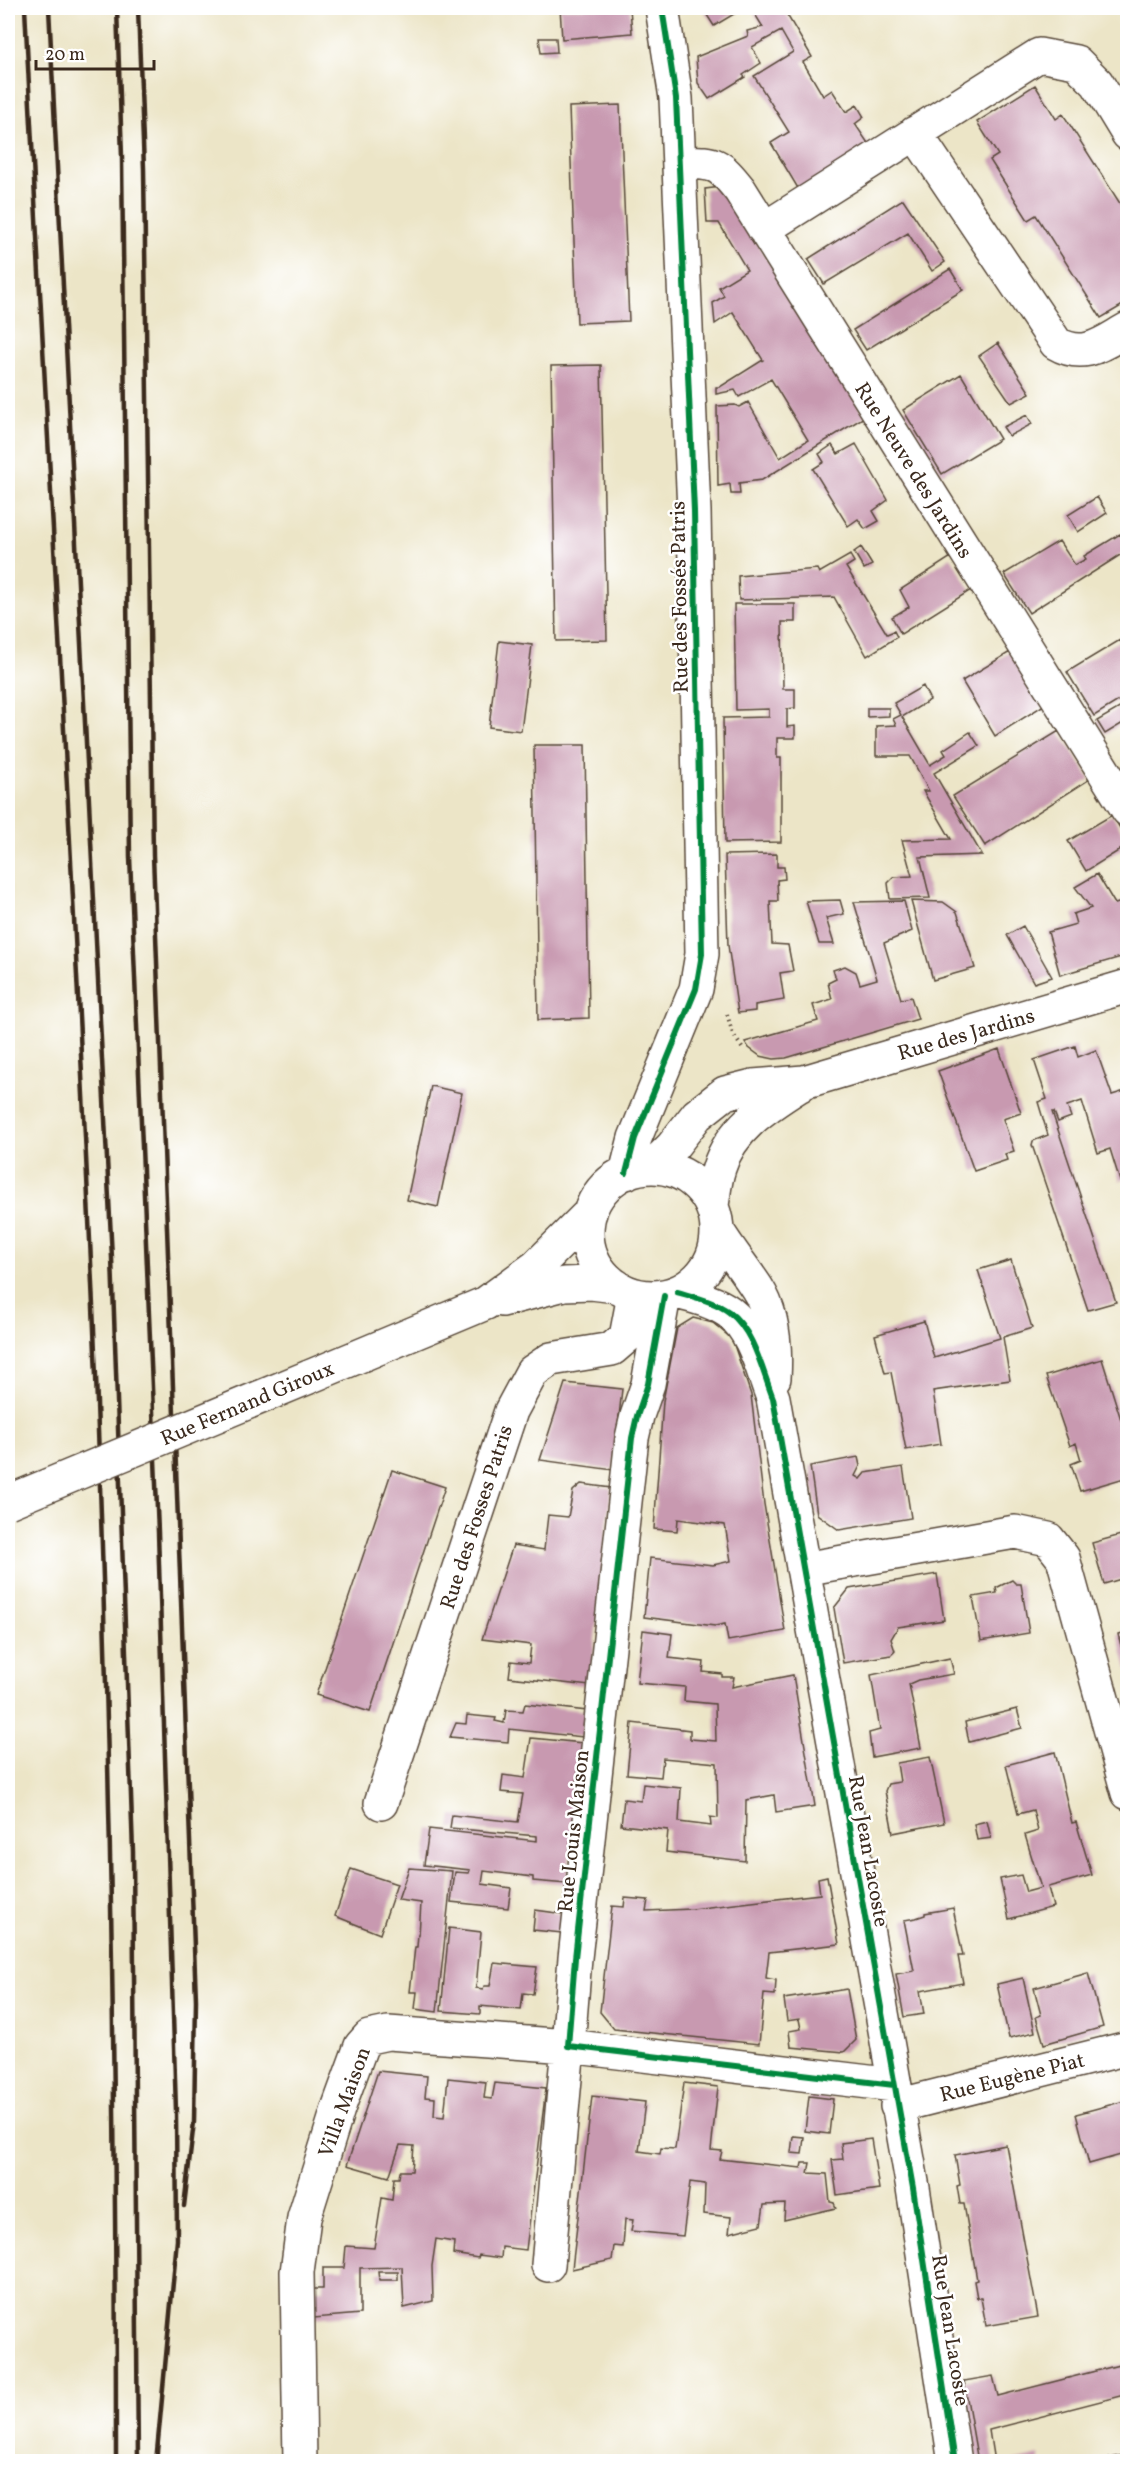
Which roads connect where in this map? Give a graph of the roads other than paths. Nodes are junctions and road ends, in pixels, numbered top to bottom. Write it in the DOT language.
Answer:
graph roads {
  1 [pos="662,8"];
  2 [pos="915,133"];
  3 [pos="1128,134"];
  4 [pos="679,162"];
  5 [pos="764,229"];
  6 [pos="1128,329"];
  7 [pos="1128,810"];
  8 [pos="1128,986"];
  9 [pos="804,1082"];
  10 [pos="639,1170"];
  11 [pos="590,1213"];
  12 [pos="714,1218"];
  13 [pos="648,1292"];
  14 [pos="486,1303"];
  15 [pos="773,1398"];
  16 [pos="8,1502"];
  17 [pos="803,1569"];
  18 [pos="1128,1793"];
  19 [pos="381,1803"];
  20 [pos="568,2046"];
  21 [pos="1128,2048"];
  22 [pos="896,2095"];
  23 [pos="548,2265"];
  24 [pos="300,2462"];
  25 [pos="955,2462"];
  1 -- 4 [label="street, Rue des Fossés Patris"];
  2 -- 3 [label="street"];
  2 -- 5 [label="street"];
  2 -- 6 [label="street"];
  4 -- 5 [label="street, Rue Neuve des Jardins"];
  4 -- 10 [label="street, Rue des Fossés Patris"];
  5 -- 7 [label="street, Rue Neuve des Jardins"];
  8 -- 9 [label="street, Rue des Jardins"];
  9 -- 10 [label="street, Rue des Jardins"];
  9 -- 12 [label="street, Rue des Jardins"];
  10 -- 11 [label="street"];
  10 -- 12 [label="street"];
  11 -- 13 [label="street"];
  11 -- 14 [label="street, Rue Fernand Giroux"];
  12 -- 13 [label="street"];
  12 -- 15 [label="street, Rue Jean Lacoste"];
  13 -- 14 [label="street, Rue Fernand Giroux"];
  13 -- 15 [label="street, Rue Jean Lacoste"];
  13 -- 19 [label="street, Rue des Fosses Patris"];
  13 -- 20 [label="street, Rue Louis Maison"];
  14 -- 16 [label="street, Rue Fernand Giroux, bridge"];
  15 -- 17 [label="street, Rue Jean Lacoste"];
  17 -- 18 [label="street"];
  17 -- 22 [label="street, Rue Jean Lacoste"];
  20 -- 22 [label="street"];
  20 -- 23 [label="street, Rue Louis Maison"];
  20 -- 24 [label="street, Villa Maison"];
  21 -- 22 [label="street, Rue Eugène Piat"];
  22 -- 25 [label="street, Rue Jean Lacoste"];
}
